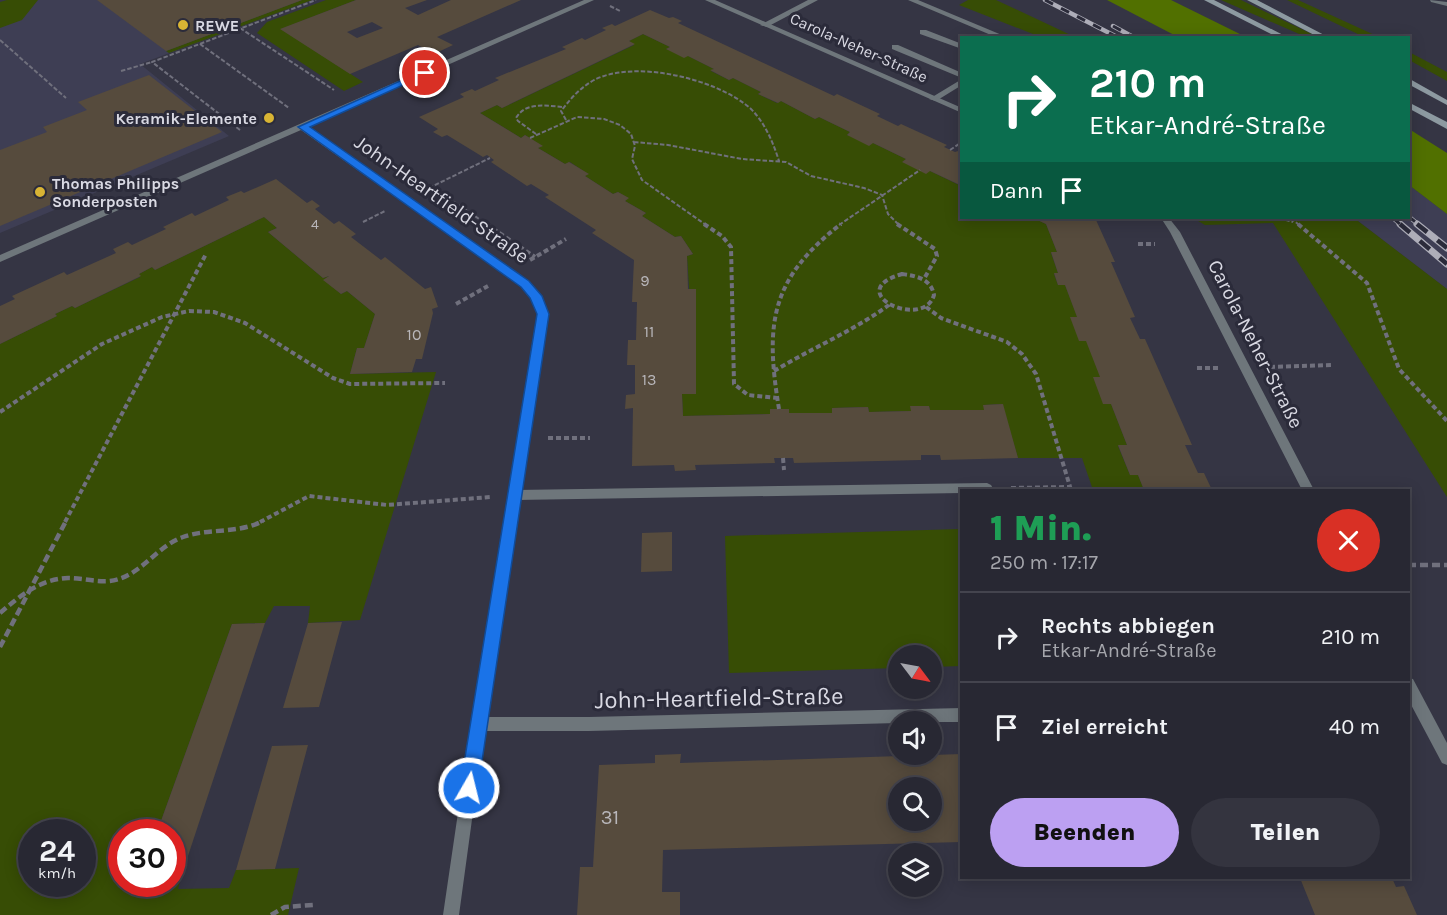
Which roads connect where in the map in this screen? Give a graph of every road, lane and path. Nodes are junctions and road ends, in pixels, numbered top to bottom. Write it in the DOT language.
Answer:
graph roads {
  1 [pos="316,0"];
  2 [pos="590,0"];
  3 [pos="709,0"];
  4 [pos="814,0"];
  5 [pos="912,0"];
  6 [pos="1208,0"];
  7 [pos="1251,0"];
  8 [pos="1434,0"];
  9 [pos="1447,4"];
  10 [pos="764,25"];
  11 [pos="240,28"];
  12 [pos="923,32"];
  13 [pos="1001,36"];
  14 [pos="1282,36"];
  15 [pos="1323,36"];
  16 [pos="0,40"];
  17 [pos="200,44"];
  18 [pos="960,46"];
  19 [pos="895,47"];
  20 [pos="152,62"];
  21 [pos="121,71"];
  22 [pos="960,75"];
  23 [pos="1410,81"];
  24 [pos="960,82"];
  25 [pos="343,96"];
  26 [pos="66,98"];
  27 [pos="933,99"];
  28 [pos="1447,103"];
  29 [pos="1410,105"];
  30 [pos="563,107"];
  31 [pos="289,109"];
  32 [pos="960,110"];
  33 [pos="566,120"];
  34 [pos="1447,126"];
  35 [pos="303,127"];
  36 [pos="536,134"];
  37 [pos="530,138"];
  38 [pos="634,142"];
  39 [pos="960,143"];
  40 [pos="262,144"];
  41 [pos="950,150"];
  42 [pos="490,158"];
  43 [pos="779,161"];
  44 [pos="920,171"];
  45 [pos="432,187"];
  46 [pos="882,195"];
  47 [pos="406,200"];
  48 [pos="1166,219"];
  49 [pos="1283,219"];
  50 [pos="1292,219"];
  51 [pos="1297,223"];
  52 [pos="1138,244"];
  53 [pos="1147,244"];
  54 [pos="206,254"];
  55 [pos="536,257"];
  56 [pos="0,259"];
  57 [pos="924,279"];
  58 [pos="889,305"];
  59 [pos="927,307"];
  60 [pos="176,312"];
  61 [pos="774,371"];
  62 [pos="445,383"];
  63 [pos="777,398"];
  64 [pos="778,409"];
  65 [pos="0,412"];
  66 [pos="1447,421"];
  67 [pos="525,438"];
  68 [pos="590,438"];
  69 [pos="960,489"];
  70 [pos="988,489"];
  71 [pos="1071,489"];
  72 [pos="1307,489"];
  73 [pos="516,495"];
  74 [pos="1410,565"];
  75 [pos="1447,565"];
  76 [pos="30,588"];
  77 [pos="0,613"];
  78 [pos="0,647"];
  79 [pos="1410,688"];
  80 [pos="960,715"];
  81 [pos="478,724"];
  82 [pos="1447,758"];
  83 [pos="313,906"];
  84 [pos="271,915"];
  85 [pos="451,915"];
  1 -- 11 [label="path"];
  2 -- 35 [label="street"];
  3 -- 10 [label="street, Carola-Neher-Straße"];
  4 -- 10 [label="street"];
  5 -- 13 [label="street"];
  6 -- 14 [label="main road"];
  7 -- 15 [label="main road"];
  8 -- 9 [label="street"];
  10 -- 27 [label="street, Carola-Neher-Straße"];
  11 -- 17 [label="path"];
  11 -- 25 [label="path"];
  12 -- 18 [label="street"];
  16 -- 26 [label="path"];
  17 -- 20 [label="path"];
  17 -- 31 [label="path"];
  19 -- 22 [label="street"];
  20 -- 21 [label="path"];
  20 -- 40 [label="path"];
  23 -- 28 [label="main road"];
  24 -- 27 [label="street"];
  27 -- 32 [label="street, Carola-Neher-Straße"];
  29 -- 34 [label="main road"];
  30 -- 33 [label="path"];
  30 -- 36 [label="path"];
  30 -- 43 [label="path"];
  33 -- 36 [label="path"];
  33 -- 38 [label="path"];
  35 -- 40 [label="street"];
  35 -- 47 [label="street, John-Heartfield-Straße"];
  36 -- 37 [label="path"];
  38 -- 43 [label="path"];
  38 -- 63 [label="path"];
  39 -- 41 [label="path"];
  40 -- 56 [label="street"];
  42 -- 45 [label="path"];
  43 -- 46 [label="path"];
  44 -- 46 [label="path"];
  45 -- 47 [label="path"];
  45 -- 55 [label="path"];
  46 -- 57 [label="path"];
  46 -- 61 [label="path"];
  47 -- 67 [label="street, John-Heartfield-Straße"];
  48 -- 72 [label="street, Carola-Neher-Straße"];
  49 -- 51 [label="path"];
  50 -- 51 [label="path"];
  51 -- 66 [label="path"];
  52 -- 53 [label="path"];
  54 -- 60 [label="path"];
  57 -- 58 [label="path"];
  57 -- 59 [label="path"];
  58 -- 59 [label="path"];
  58 -- 61 [label="path"];
  59 -- 71 [label="path"];
  60 -- 62 [label="path"];
  60 -- 65 [label="path"];
  60 -- 76 [label="path"];
  61 -- 63 [label="path"];
  63 -- 64 [label="path"];
  67 -- 68 [label="path"];
  67 -- 73 [label="street, John-Heartfield-Straße"];
  69 -- 73 [label="street"];
  70 -- 71 [label="path"];
  73 -- 76 [label="path"];
  73 -- 81 [label="street, John-Heartfield-Straße"];
  74 -- 75 [label="path"];
  76 -- 77 [label="path"];
  76 -- 78 [label="path"];
  79 -- 82 [label="street"];
  80 -- 81 [label="street, John-Heartfield-Straße"];
  81 -- 85 [label="street, John-Heartfield-Straße"];
  83 -- 84 [label="path"];
}
